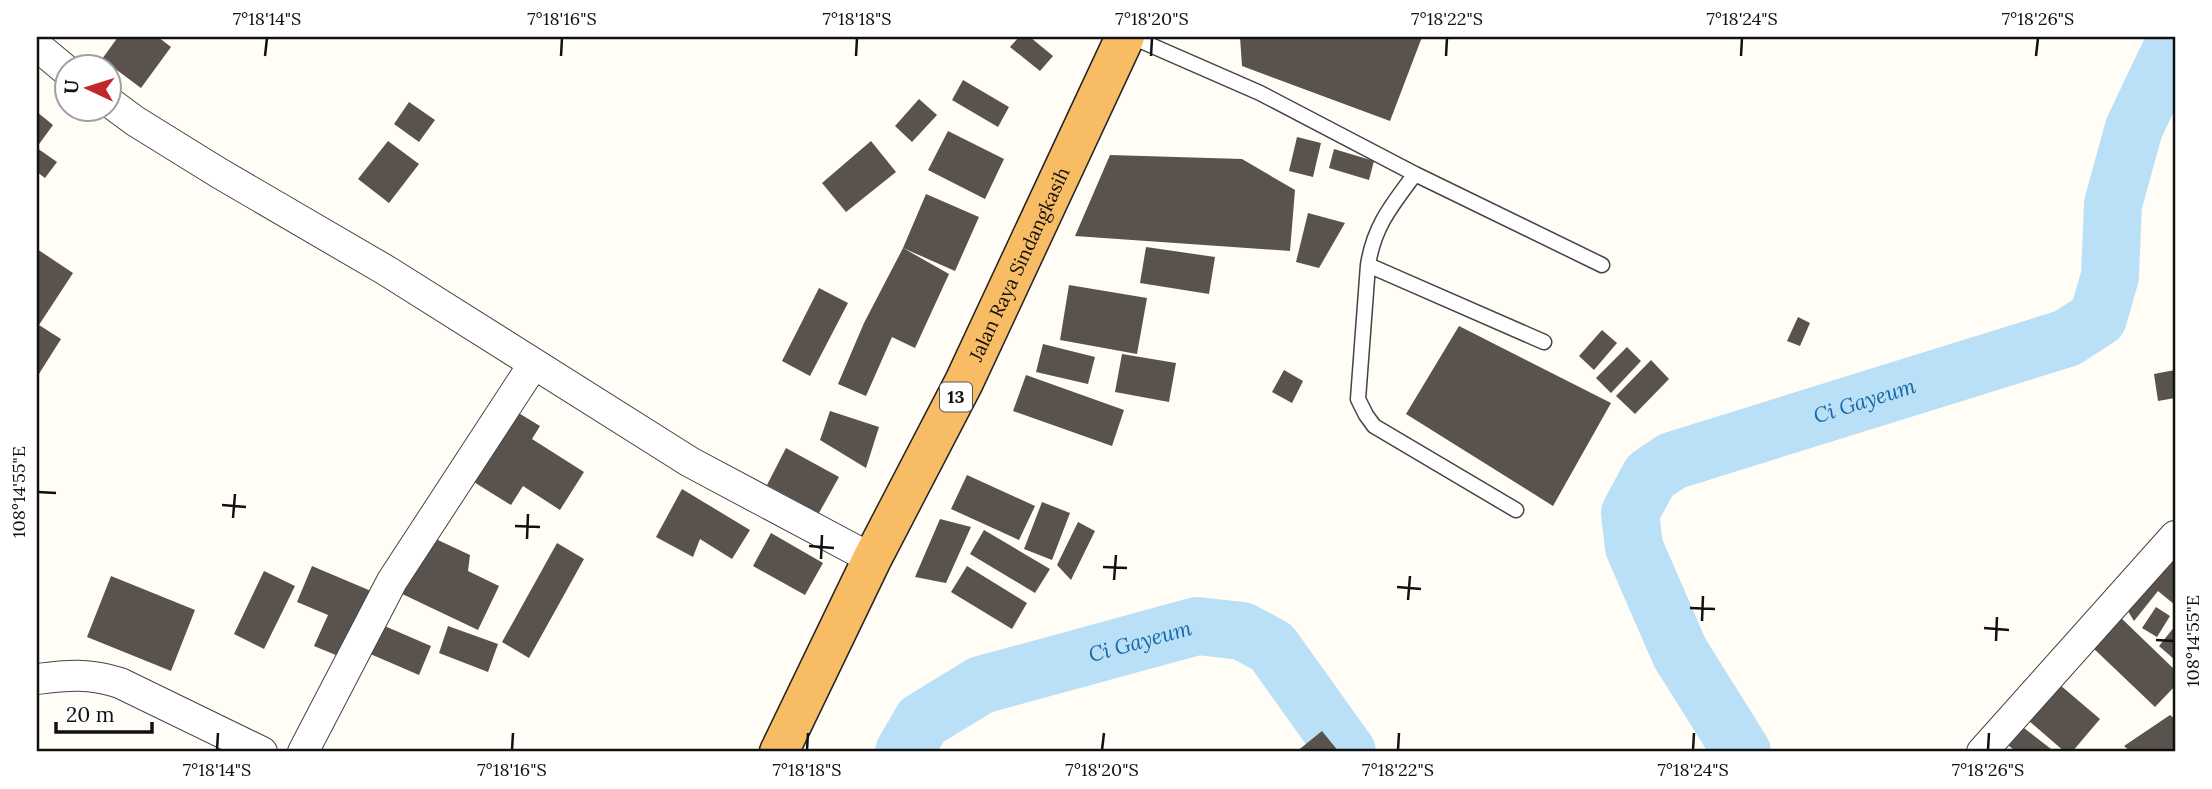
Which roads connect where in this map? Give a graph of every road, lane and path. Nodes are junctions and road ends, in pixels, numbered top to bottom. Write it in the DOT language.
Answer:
graph roads {
  1 [pos="1125,37"];
  2 [pos="1132,37"];
  3 [pos="37,46"];
  4 [pos="52,58"];
  5 [pos="122,111"];
  6 [pos="1415,174"];
  7 [pos="1368,265"];
  8 [pos="1602,265"];
  9 [pos="1545,342"];
  10 [pos="533,365"];
  11 [pos="1516,510"];
  12 [pos="2175,536"];
  13 [pos="872,559"];
  14 [pos="37,679"];
  15 [pos="262,752"];
  16 [pos="303,752"];
  17 [pos="779,752"];
  18 [pos="1982,752"];
  1 -- 13 [label="highway, Jalan Raya Sindangkasih / 13"];
  2 -- 6 [label="lane"];
  3 -- 4 [label="street"];
  5 -- 10 [label="street"];
  6 -- 7 [label="lane"];
  6 -- 8 [label="lane"];
  7 -- 9 [label="lane"];
  7 -- 11 [label="lane"];
  10 -- 13 [label="street"];
  10 -- 16 [label="street"];
  12 -- 18 [label="street"];
  13 -- 17 [label="highway, Jalan Raya Sindangkasih / 13"];
  14 -- 15 [label="street"];
}
